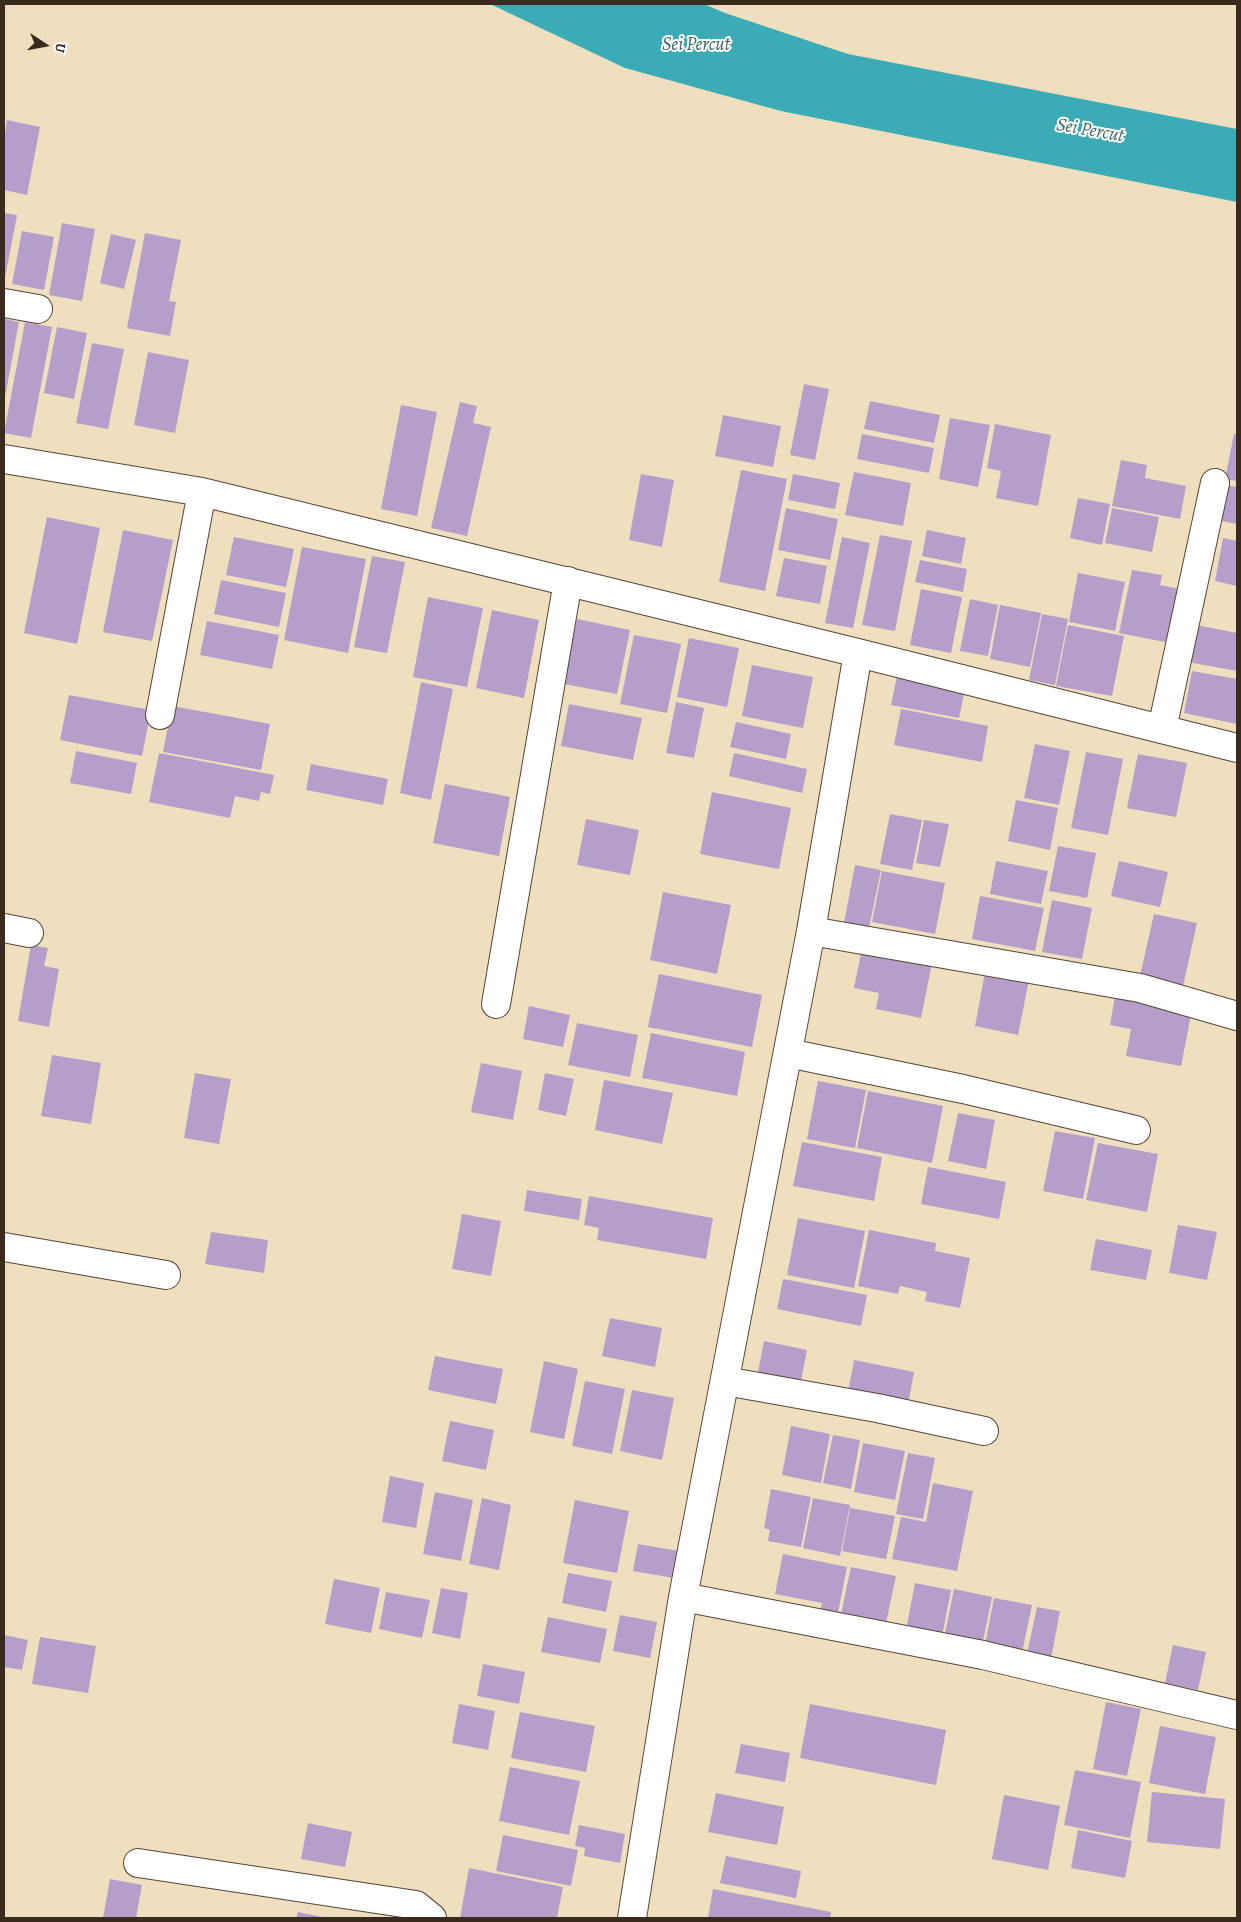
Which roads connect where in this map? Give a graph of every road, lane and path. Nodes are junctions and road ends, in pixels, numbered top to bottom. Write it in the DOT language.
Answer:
graph roads {
  1 [pos="4,303"];
  2 [pos="38,309"];
  3 [pos="4,459"];
  4 [pos="1215,483"];
  5 [pos="202,492"];
  6 [pos="568,581"];
  7 [pos="858,654"];
  8 [pos="160,715"];
  9 [pos="1162,729"];
  10 [pos="1237,748"];
  11 [pos="811,931"];
  12 [pos="496,1004"];
  13 [pos="1237,1016"];
  14 [pos="788,1053"];
  15 [pos="1136,1130"];
  16 [pos="4,1248"];
  17 [pos="166,1275"];
  18 [pos="725,1381"];
  19 [pos="984,1431"];
  20 [pos="683,1597"];
  21 [pos="1237,1715"];
  22 [pos="138,1863"];
  23 [pos="432,1918"];
  24 [pos="632,1918"];
  1 -- 2 [label="street"];
  3 -- 5 [label="street"];
  4 -- 9 [label="street"];
  5 -- 6 [label="street"];
  5 -- 8 [label="street"];
  6 -- 7 [label="street"];
  6 -- 12 [label="street"];
  7 -- 9 [label="street"];
  7 -- 11 [label="street"];
  9 -- 10 [label="street"];
  11 -- 13 [label="street"];
  11 -- 14 [label="street"];
  14 -- 15 [label="street"];
  14 -- 18 [label="street"];
  16 -- 17 [label="street"];
  18 -- 19 [label="street"];
  18 -- 20 [label="street"];
  20 -- 21 [label="street"];
  20 -- 24 [label="street"];
  22 -- 23 [label="street"];
}
